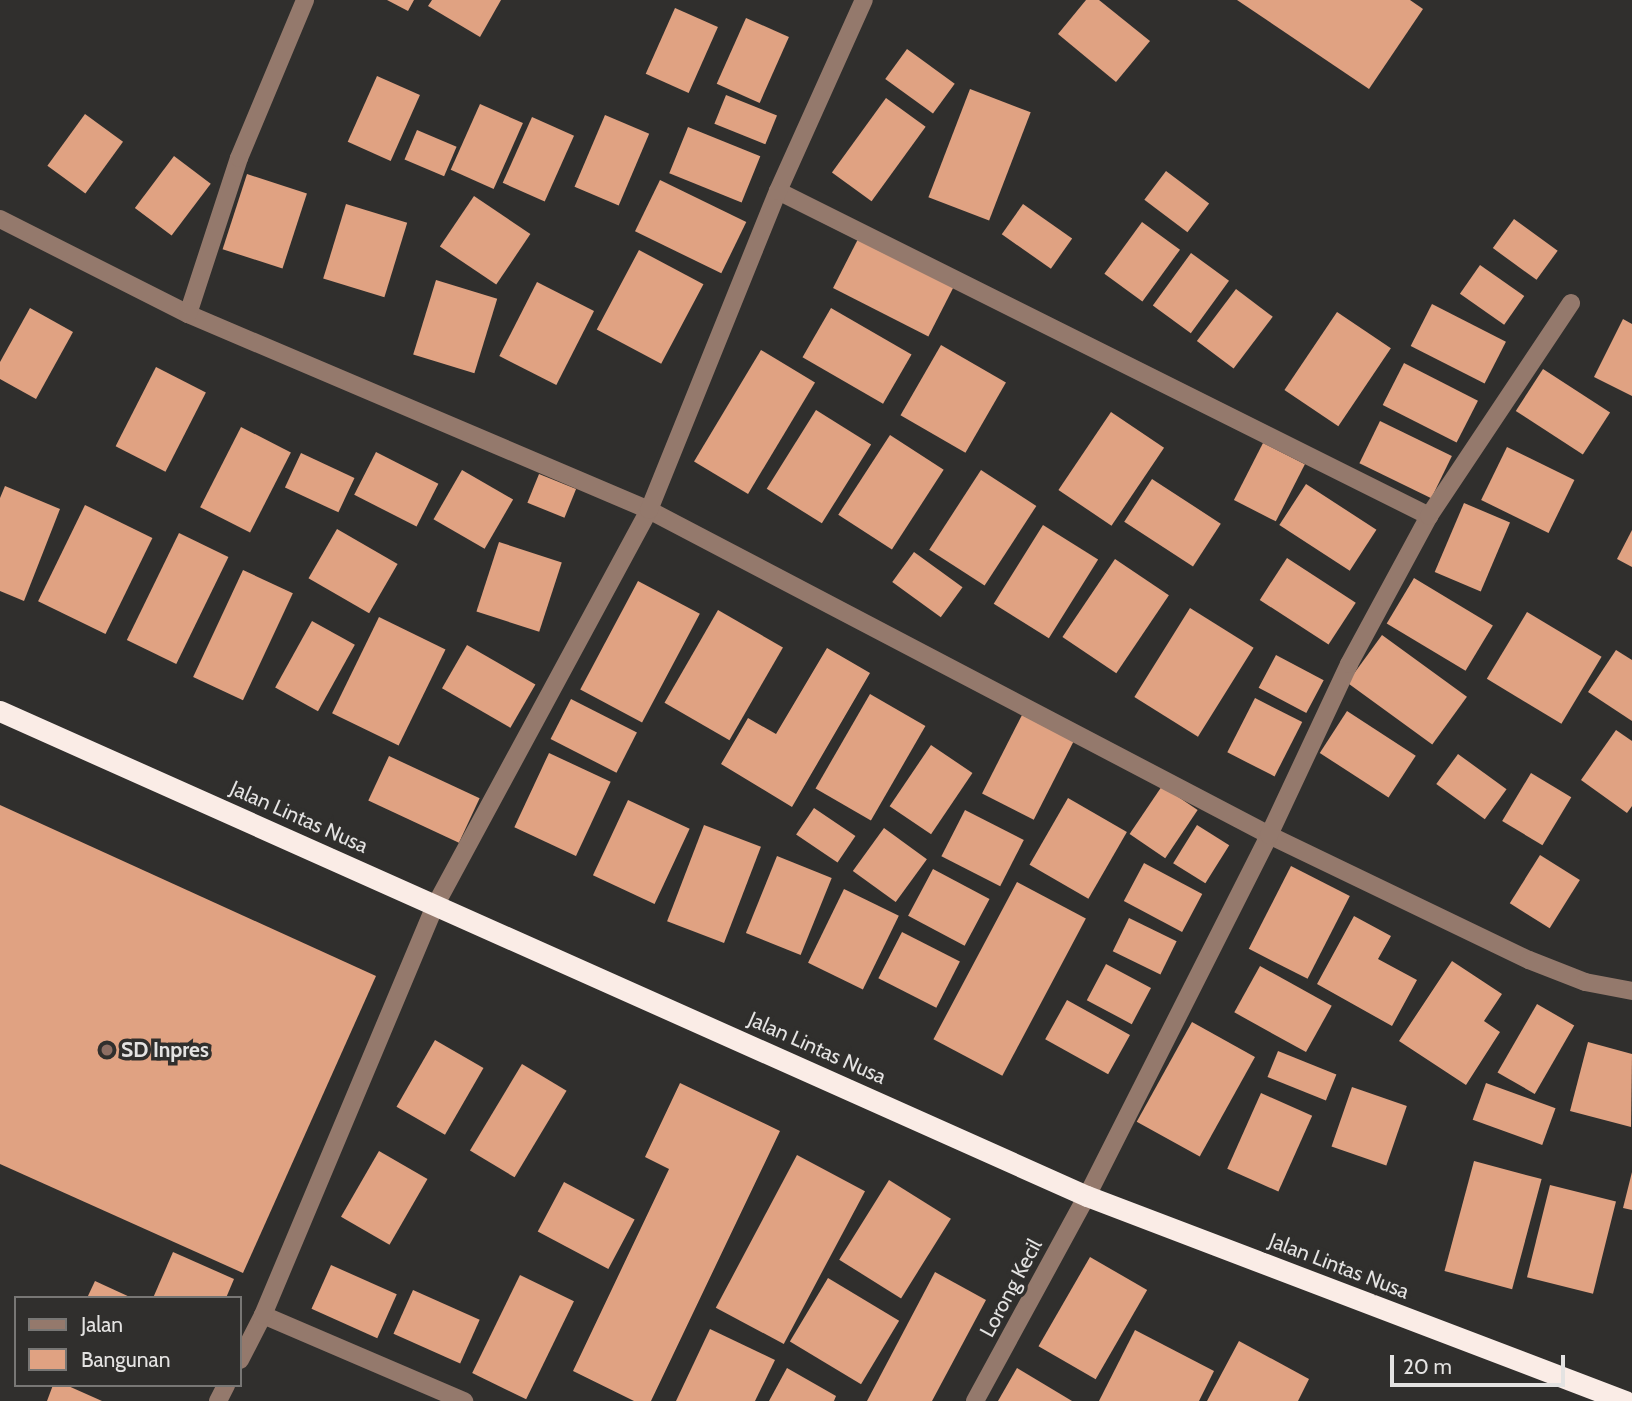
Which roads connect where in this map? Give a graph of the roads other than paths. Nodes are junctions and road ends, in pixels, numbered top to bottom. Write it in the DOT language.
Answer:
graph roads {
  1 [pos="305,0"];
  2 [pos="864,0"];
  3 [pos="778,191"];
  4 [pos="0,219"];
  5 [pos="1571,303"];
  6 [pos="188,314"];
  7 [pos="649,510"];
  8 [pos="1429,516"];
  9 [pos="0,711"];
  10 [pos="1269,835"];
  11 [pos="436,904"];
  12 [pos="1632,990"];
  13 [pos="1087,1196"];
  14 [pos="263,1315"];
  15 [pos="242,1356"];
  16 [pos="464,1401"];
  17 [pos="975,1401"];
  18 [pos="1625,1401"];
  1 -- 6 [label="street"];
  2 -- 3 [label="street"];
  3 -- 7 [label="street"];
  3 -- 8 [label="street"];
  4 -- 6 [label="street"];
  5 -- 8 [label="street, Lorong Kecil"];
  6 -- 7 [label="street"];
  7 -- 10 [label="street"];
  7 -- 11 [label="street"];
  8 -- 10 [label="street, Lorong Kecil"];
  9 -- 11 [label="highway, Jalan Lintas Nusa"];
  10 -- 12 [label="street"];
  10 -- 13 [label="street, Lorong Kecil"];
  11 -- 13 [label="highway, Jalan Lintas Nusa"];
  11 -- 14 [label="street"];
  13 -- 17 [label="street, Lorong Kecil"];
  13 -- 18 [label="highway, Jalan Lintas Nusa"];
  14 -- 15 [label="street"];
  14 -- 16 [label="street"];
}
